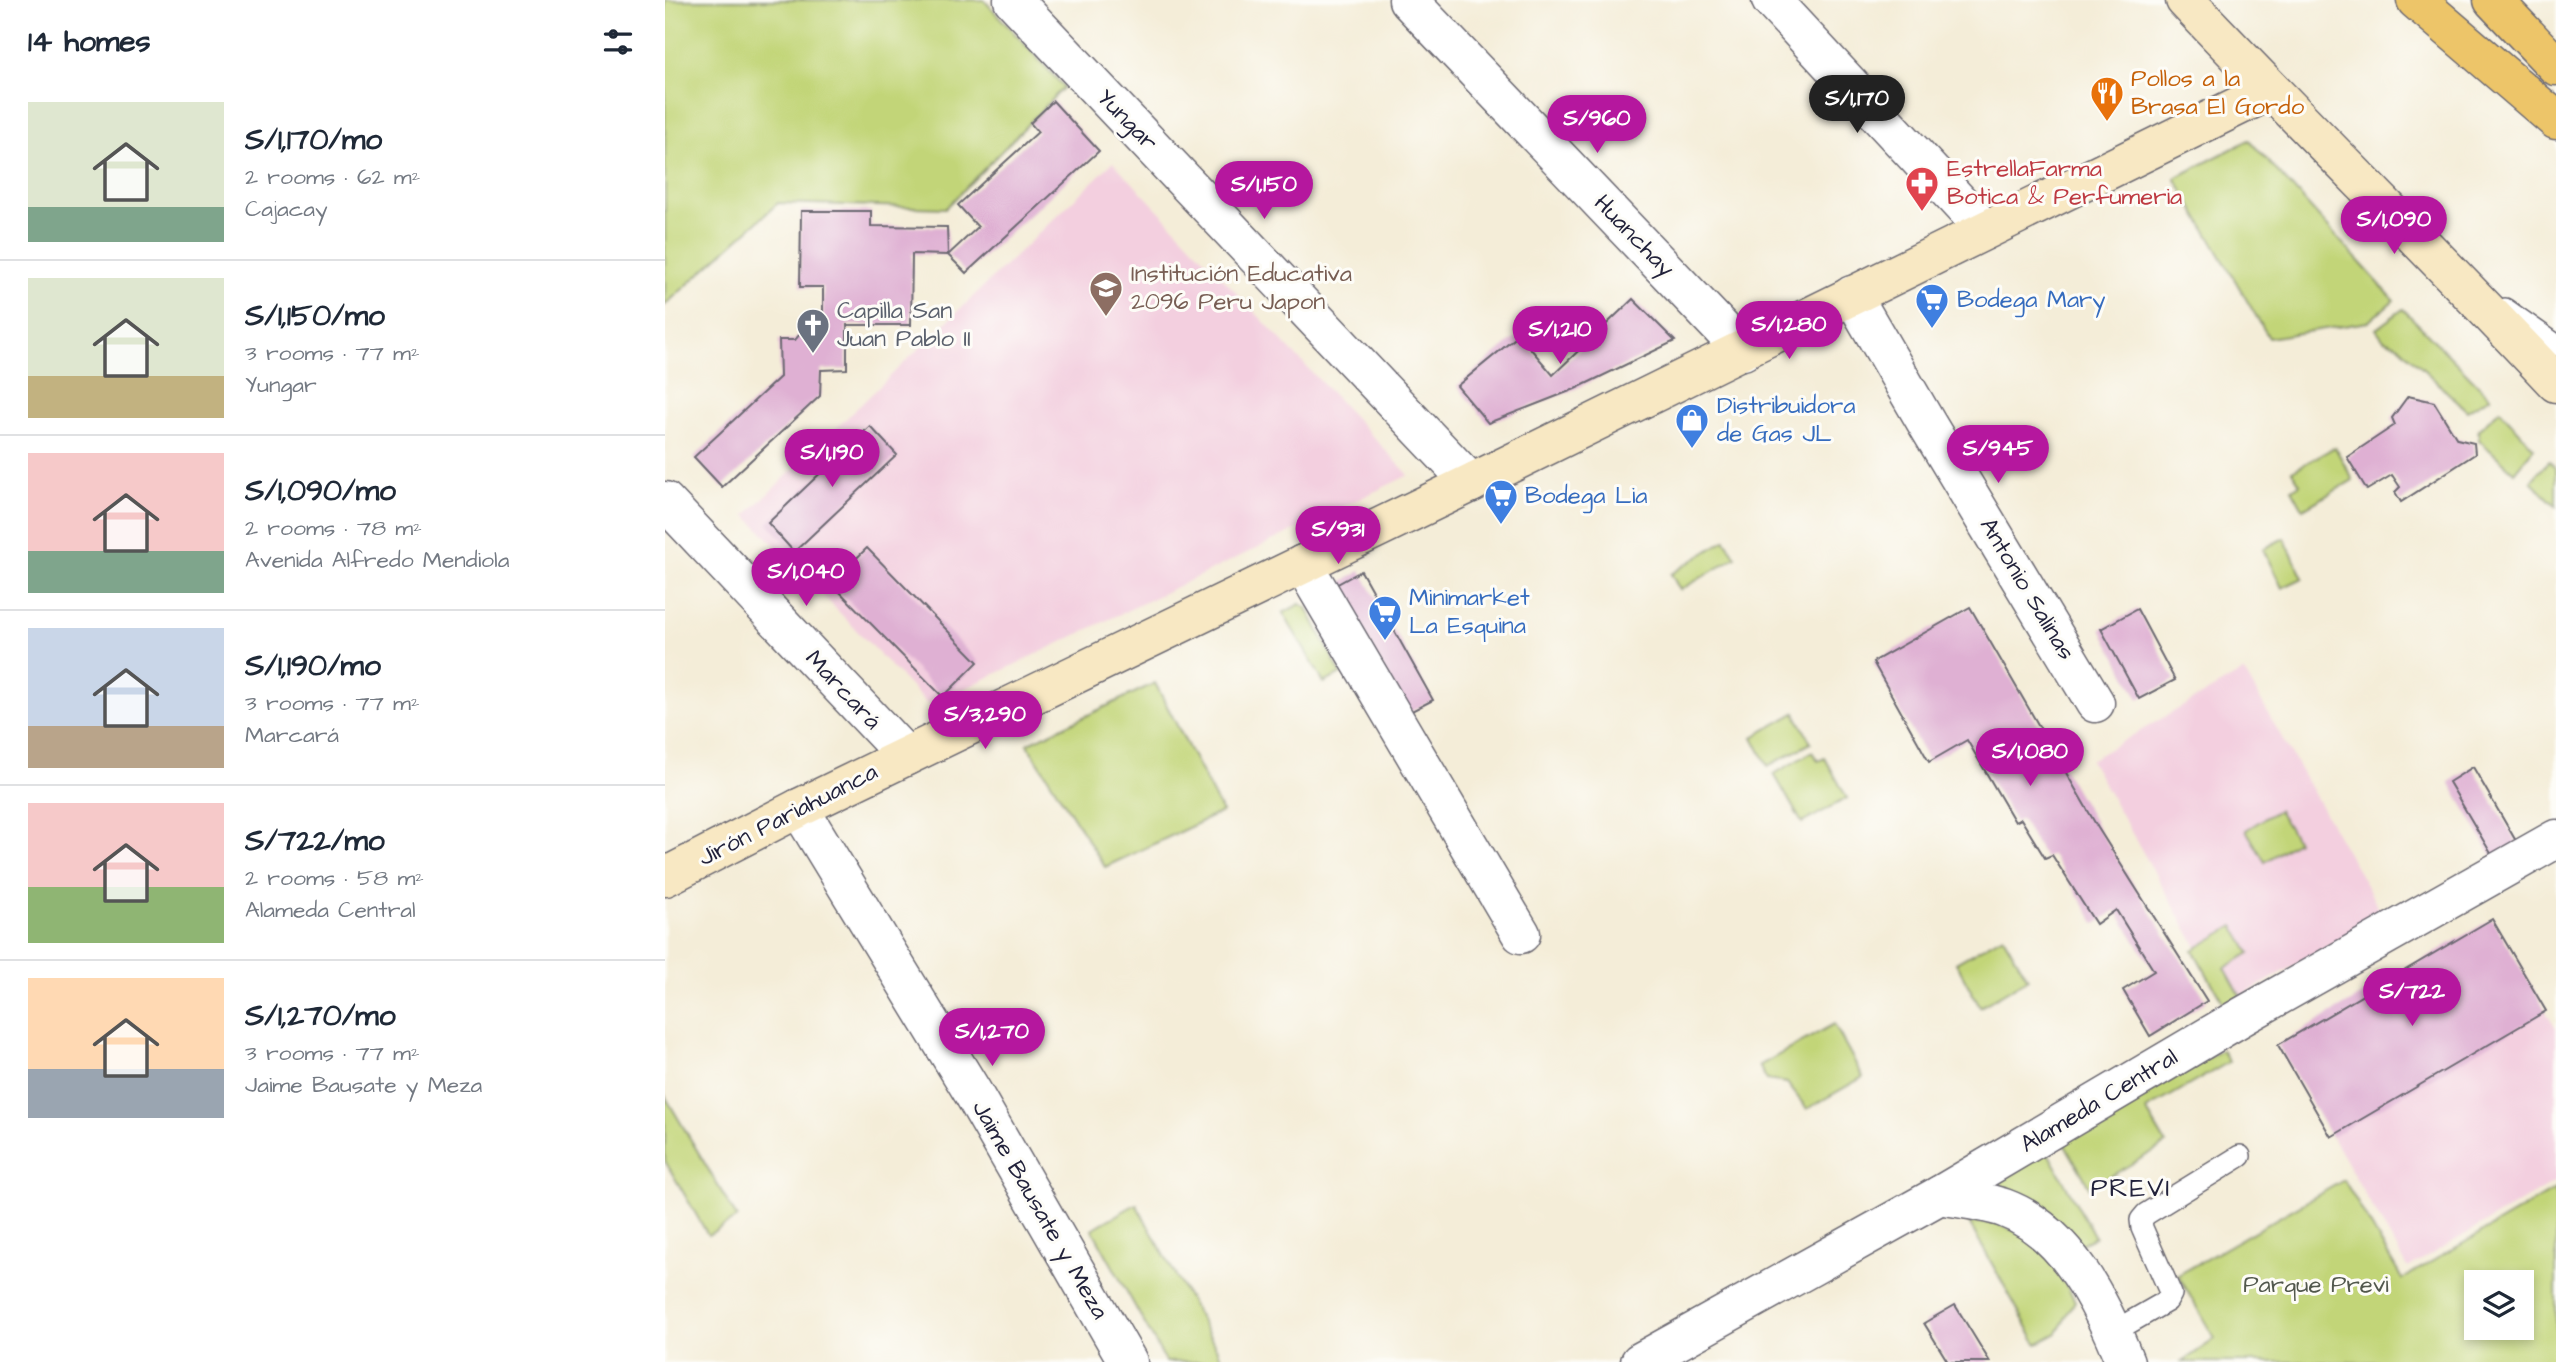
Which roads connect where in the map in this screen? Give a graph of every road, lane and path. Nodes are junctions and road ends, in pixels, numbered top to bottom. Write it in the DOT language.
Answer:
graph roads {
  1 [pos="1013,0"];
  2 [pos="1408,0"];
  3 [pos="1771,0"];
  4 [pos="2185,0"];
  5 [pos="2416,0"];
  6 [pos="2493,0"];
  7 [pos="2556,66"];
  8 [pos="2271,90"];
  9 [pos="2556,120"];
  10 [pos="1985,230"];
  11 [pos="2449,270"];
  12 [pos="1852,295"];
  13 [pos="2556,345"];
  14 [pos="1743,351"];
  15 [pos="2556,383"];
  16 [pos="1471,483"];
  17 [pos="665,501"];
  18 [pos="1303,564"];
  19 [pos="2095,703"];
  20 [pos="906,756"];
  21 [pos="799,808"];
  22 [pos="2556,839"];
  23 [pos="665,877"];
  24 [pos="1521,934"];
  25 [pos="2240,1156"];
  26 [pos="1940,1195"];
  27 [pos="2119,1347"];
  28 [pos="1128,1362"];
  29 [pos="1640,1362"];
  1 -- 16 [label="street, Yungar"];
  2 -- 14 [label="street, Huanchay"];
  3 -- 10 [label="street"];
  4 -- 8 [label="street"];
  5 -- 9 [label="highway"];
  6 -- 7 [label="highway"];
  8 -- 10 [label="street, Jirón Pariahuanca"];
  8 -- 11 [label="street"];
  10 -- 12 [label="street, Jirón Pariahuanca"];
  11 -- 13 [label="lane"];
  11 -- 15 [label="street"];
  12 -- 14 [label="street, Jirón Pariahuanca"];
  12 -- 19 [label="street, Antonio Salinas"];
  14 -- 16 [label="street, Jirón Pariahuanca"];
  16 -- 18 [label="street, Jirón Pariahuanca"];
  17 -- 20 [label="street, Marcará"];
  18 -- 20 [label="street, Jirón Pariahuanca"];
  18 -- 24 [label="street"];
  20 -- 21 [label="street, Jirón Pariahuanca"];
  21 -- 23 [label="street, Jirón Pariahuanca"];
  21 -- 28 [label="street, Jaime Bausate y Meza"];
  22 -- 26 [label="street, Alameda Central"];
  25 -- 27 [label="lane"];
  26 -- 27 [label="street"];
  26 -- 29 [label="street, Alameda Central"];
}
